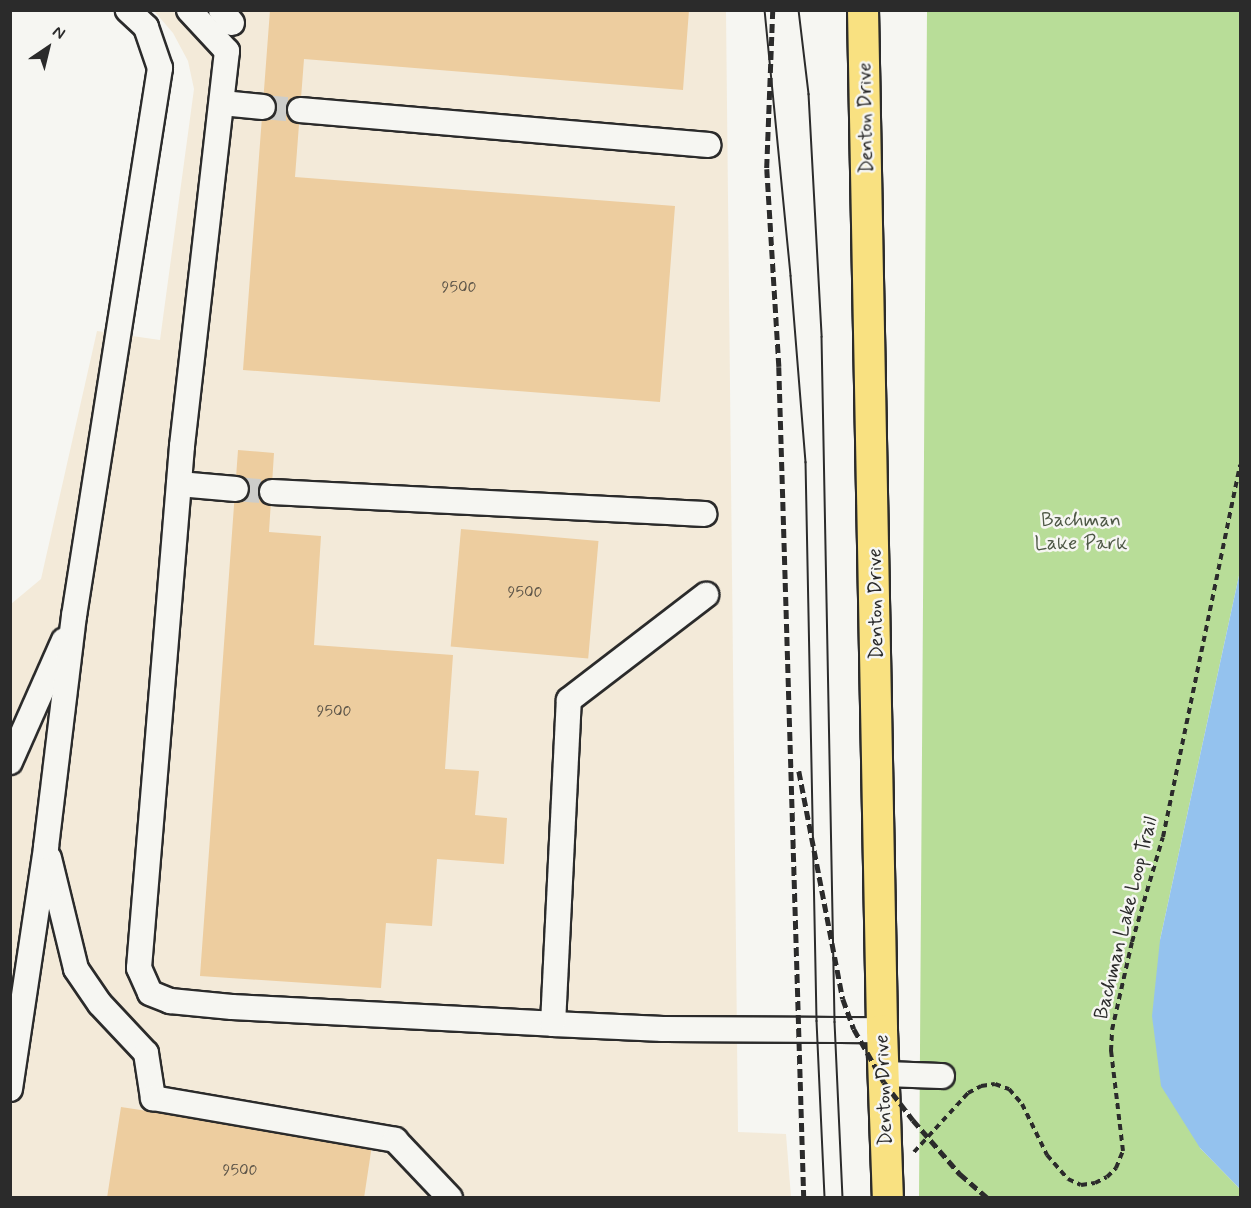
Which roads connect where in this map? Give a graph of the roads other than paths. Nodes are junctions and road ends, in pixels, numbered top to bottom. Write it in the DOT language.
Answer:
graph roads {
  1 [pos="128,10"];
  2 [pos="189,10"];
  3 [pos="864,10"];
  4 [pos="222,104"];
  5 [pos="263,107"];
  6 [pos="300,110"];
  7 [pos="709,145"];
  8 [pos="179,484"];
  9 [pos="236,489"];
  10 [pos="272,492"];
  11 [pos="704,513"];
  12 [pos="706,595"];
  13 [pos="74,616"];
  14 [pos="10,762"];
  15 [pos="46,847"];
  16 [pos="553,1024"];
  17 [pos="882,1030"];
  18 [pos="884,1074"];
  19 [pos="942,1076"];
  20 [pos="10,1089"];
  21 [pos="450,1197"];
  22 [pos="888,1197"];
  1 -- 13 [label="lane"];
  2 -- 4 [label="lane"];
  3 -- 17 [label="main road, Denton Drive"];
  4 -- 5 [label="lane"];
  4 -- 8 [label="lane"];
  6 -- 7 [label="lane"];
  8 -- 9 [label="lane"];
  8 -- 16 [label="lane"];
  10 -- 11 [label="lane"];
  12 -- 16 [label="lane"];
  13 -- 14 [label="lane"];
  13 -- 15 [label="lane"];
  15 -- 20 [label="lane"];
  15 -- 21 [label="lane"];
  16 -- 17 [label="lane"];
  17 -- 18 [label="main road, Denton Drive"];
  18 -- 19 [label="lane"];
  18 -- 22 [label="main road, Denton Drive"];
}
